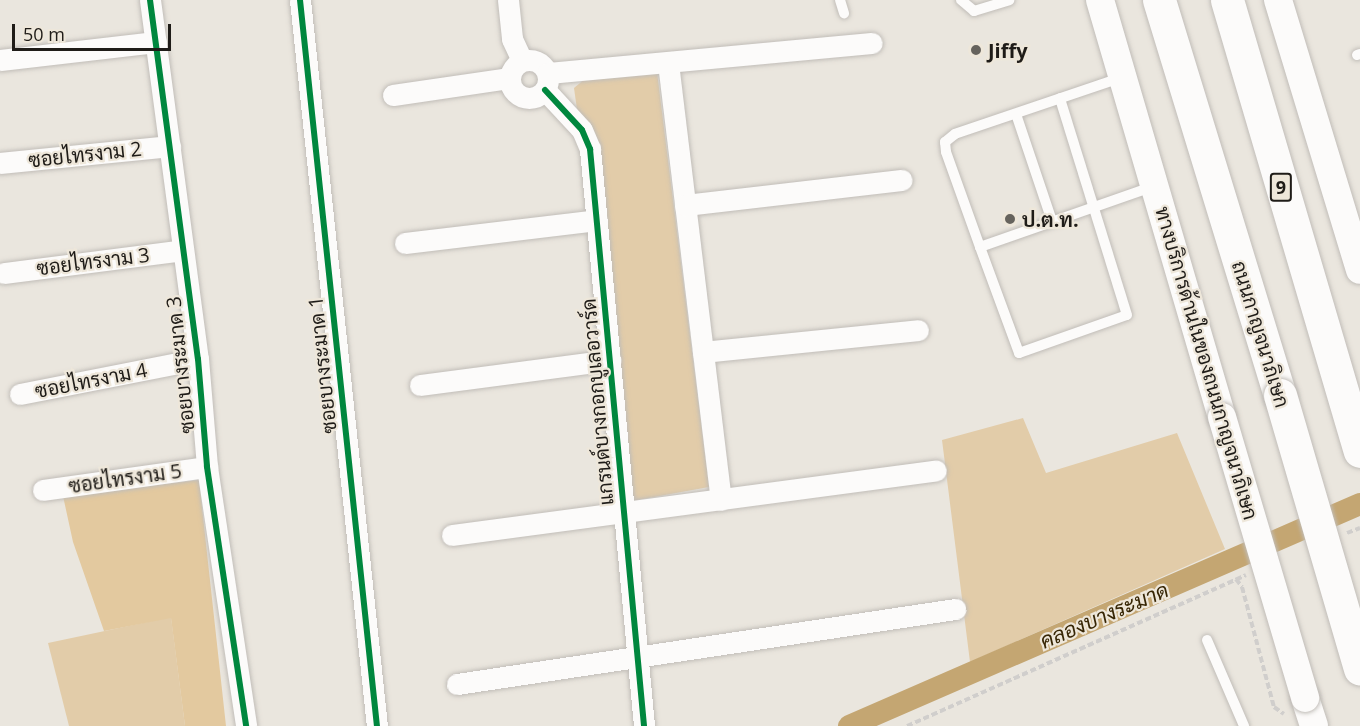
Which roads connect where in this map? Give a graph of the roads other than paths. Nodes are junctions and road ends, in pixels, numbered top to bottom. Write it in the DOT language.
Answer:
graph roads {
  1 [pos="150,0"];
  2 [pos="300,0"];
  3 [pos="508,0"];
  4 [pos="840,0"];
  5 [pos="961,0"];
  6 [pos="1009,0"];
  7 [pos="1100,0"];
  8 [pos="1159,0"];
  9 [pos="1227,0"];
  10 [pos="1279,0"];
  11 [pos="844,13"];
  12 [pos="156,42"];
  13 [pos="872,43"];
  14 [pos="0,60"];
  15 [pos="522,60"];
  16 [pos="668,63"];
  17 [pos="1123,77"];
  18 [pos="510,78"];
  19 [pos="546,81"];
  20 [pos="393,95"];
  21 [pos="1060,98"];
  22 [pos="1016,114"];
  23 [pos="170,146"];
  24 [pos="0,163"];
  25 [pos="903,180"];
  26 [pos="1155,185"];
  27 [pos="685,205"];
  28 [pos="1094,205"];
  29 [pos="597,220"];
  30 [pos="1052,221"];
  31 [pos="405,243"];
  32 [pos="980,247"];
  33 [pos="183,250"];
  34 [pos="1358,252"];
  35 [pos="4,273"];
  36 [pos="918,330"];
  37 [pos="703,351"];
  38 [pos="198,359"];
  39 [pos="610,360"];
  40 [pos="420,385"];
  41 [pos="20,394"];
  42 [pos="1360,451"];
  43 [pos="207,467"];
  44 [pos="936,470"];
  45 [pos="43,490"];
  46 [pos="721,500"];
  47 [pos="624,514"];
  48 [pos="452,535"];
  49 [pos="955,609"];
  50 [pos="1208,640"];
  51 [pos="638,657"];
  52 [pos="1360,669"];
  53 [pos="458,684"];
  54 [pos="246,726"];
  55 [pos="377,726"];
  56 [pos="644,726"];
  57 [pos="1244,726"];
  58 [pos="1314,726"];
  1 -- 12 [label="street, ซอยบางระมาด 3"];
  2 -- 55 [label="street, ซอยบางระมาด 1"];
  3 -- 15 [label="street"];
  4 -- 11 [label="lane"];
  5 -- 6 [label="lane"];
  7 -- 17 [label="main road, ทางบริการด้านในของถนนกาญจนาภิเษก"];
  8 -- 52 [label="highway, ถนนกาญจนาภิเษก, bridge"];
  9 -- 42 [label="highway, 9"];
  10 -- 34 [label="main road"];
  12 -- 14 [label="street"];
  12 -- 23 [label="street, ซอยบางระมาด 3"];
  13 -- 16 [label="street"];
  15 -- 18 [label="street"];
  15 -- 19 [label="street"];
  16 -- 19 [label="street"];
  16 -- 27 [label="street"];
  17 -- 21 [label="lane"];
  17 -- 26 [label="main road, ทางบริการด้านในของถนนกาญจนาภิเษก"];
  18 -- 19 [label="street"];
  18 -- 20 [label="street"];
  19 -- 29 [label="street, แกรนด์บางกอกบูเลอวาร์ด"];
  21 -- 22 [label="lane"];
  21 -- 28 [label="lane"];
  22 -- 30 [label="lane"];
  22 -- 32 [label="lane"];
  23 -- 24 [label="street, ซอยไทรงาม 2"];
  23 -- 33 [label="street, ซอยบางระมาด 3"];
  25 -- 27 [label="street"];
  26 -- 28 [label="lane"];
  26 -- 58 [label="main road, ทางบริการด้านในของถนนกาญจนาภิเษก, bridge"];
  27 -- 37 [label="street"];
  28 -- 30 [label="lane"];
  28 -- 32 [label="lane"];
  29 -- 31 [label="street"];
  29 -- 39 [label="street, แกรนด์บางกอกบูเลอวาร์ด"];
  30 -- 32 [label="lane"];
  33 -- 35 [label="street, ซอยไทรงาม 3"];
  33 -- 38 [label="street, ซอยบางระมาด 3"];
  36 -- 37 [label="street"];
  37 -- 46 [label="street"];
  38 -- 41 [label="street, ซอยไทรงาม 4"];
  38 -- 43 [label="street, ซอยบางระมาด 3"];
  39 -- 40 [label="street"];
  39 -- 47 [label="street, แกรนด์บางกอกบูเลอวาร์ด"];
  43 -- 45 [label="street, ซอยไทรงาม 5"];
  43 -- 54 [label="street, ซอยบางระมาด 3"];
  44 -- 46 [label="street"];
  46 -- 47 [label="street"];
  47 -- 48 [label="street"];
  47 -- 51 [label="street, แกรนด์บางกอกบูเลอวาร์ด"];
  49 -- 51 [label="street"];
  50 -- 57 [label="lane"];
  51 -- 53 [label="street"];
  51 -- 56 [label="street, แกรนด์บางกอกบูเลอวาร์ด"];
}
